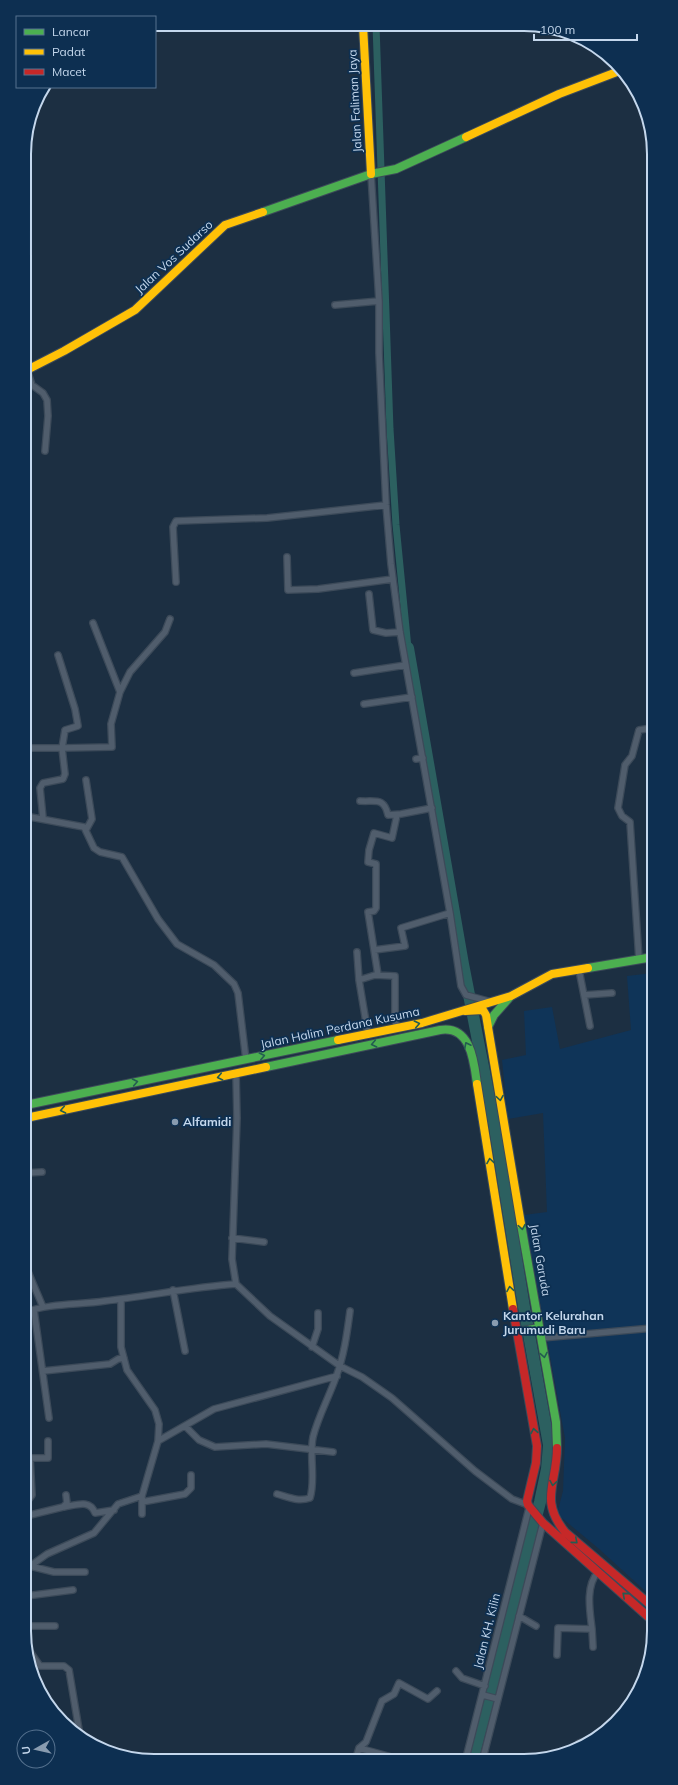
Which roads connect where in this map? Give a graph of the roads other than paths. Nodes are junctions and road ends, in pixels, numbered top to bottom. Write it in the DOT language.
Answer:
graph roads {
  1 [pos="363,31"];
  2 [pos="616,72"];
  3 [pos="373,174"];
  4 [pos="379,301"];
  5 [pos="335,305"];
  6 [pos="31,367"];
  7 [pos="31,382"];
  8 [pos="45,451"];
  9 [pos="386,505"];
  10 [pos="287,557"];
  11 [pos="393,579"];
  12 [pos="176,582"];
  13 [pos="369,594"];
  14 [pos="170,619"];
  15 [pos="93,623"];
  16 [pos="400,632"];
  17 [pos="58,655"];
  18 [pos="406,665"];
  19 [pos="354,673"];
  20 [pos="120,692"];
  21 [pos="412,697"];
  22 [pos="364,704"];
  23 [pos="647,729"];
  24 [pos="31,748"];
  25 [pos="62,748"];
  26 [pos="423,758"];
  27 [pos="416,759"];
  28 [pos="86,780"];
  29 [pos="360,802"];
  30 [pos="432,808"];
  31 [pos="397,815"];
  32 [pos="31,817"];
  33 [pos="43,818"];
  34 [pos="86,830"];
  35 [pos="450,913"];
  36 [pos="374,950"];
  37 [pos="357,952"];
  38 [pos="647,958"];
  39 [pos="639,960"];
  40 [pos="579,970"];
  41 [pos="378,975"];
  42 [pos="359,980"];
  43 [pos="612,992"];
  44 [pos="584,995"];
  45 [pos="511,996"];
  46 [pos="471,1008"];
  47 [pos="590,1026"];
  48 [pos="488,1027"];
  49 [pos="398,1028"];
  50 [pos="368,1034"];
  51 [pos="246,1060"];
  52 [pos="236,1074"];
  53 [pos="152,1079"];
  54 [pos="97,1090"];
  55 [pos="156,1091"];
  56 [pos="99,1103"];
  57 [pos="31,1104"];
  58 [pos="31,1117"];
  59 [pos="42,1172"];
  60 [pos="31,1173"];
  61 [pos="232,1238"];
  62 [pos="264,1242"];
  63 [pos="31,1279"];
  64 [pos="236,1284"];
  65 [pos="173,1290"];
  66 [pos="121,1299"];
  67 [pos="43,1307"];
  68 [pos="34,1310"];
  69 [pos="31,1311"];
  70 [pos="350,1312"];
  71 [pos="318,1313"];
  72 [pos="536,1329"];
  73 [pos="647,1329"];
  74 [pos="519,1332"];
  75 [pos="541,1338"];
  76 [pos="312,1347"];
  77 [pos="185,1351"];
  78 [pos="124,1358"];
  79 [pos="340,1366"];
  80 [pos="43,1370"];
  81 [pos="337,1376"];
  82 [pos="49,1418"];
  83 [pos="185,1426"];
  84 [pos="48,1441"];
  85 [pos="158,1441"];
  86 [pos="310,1449"];
  87 [pos="333,1452"];
  88 [pos="31,1458"];
  89 [pos="191,1475"];
  90 [pos="31,1476"];
  91 [pos="277,1494"];
  92 [pos="66,1495"];
  93 [pos="31,1496"];
  94 [pos="142,1499"];
  95 [pos="64,1506"];
  96 [pos="529,1508"];
  97 [pos="114,1510"];
  98 [pos="142,1514"];
  99 [pos="31,1515"];
  100 [pos="542,1522"];
  101 [pos="31,1566"];
  102 [pos="31,1568"];
  103 [pos="85,1572"];
  104 [pos="598,1572"];
  105 [pos="73,1590"];
  106 [pos="31,1595"];
  107 [pos="647,1602"];
  108 [pos="519,1616"];
  109 [pos="647,1616"];
  110 [pos="31,1626"];
  111 [pos="55,1626"];
  112 [pos="536,1626"];
  113 [pos="592,1629"];
  114 [pos="593,1647"];
  115 [pos="557,1654"];
  116 [pos="33,1656"];
  117 [pos="456,1671"];
  118 [pos="485,1686"];
  119 [pos="437,1691"];
  120 [pos="484,1695"];
  121 [pos="496,1699"];
  122 [pos="78,1728"];
  123 [pos="359,1748"];
  124 [pos="357,1754"];
  125 [pos="381,1754"];
  126 [pos="467,1754"];
  127 [pos="484,1754"];
  1 -- 3 [label="main road, Jalan Faliman Jaya"];
  2 -- 3 [label="main road, Jalan Vos Sudarso"];
  3 -- 4 [label="street"];
  3 -- 6 [label="main road, Jalan Vos Sudarso"];
  4 -- 5 [label="street"];
  4 -- 9 [label="street"];
  7 -- 8 [label="street"];
  9 -- 11 [label="street"];
  9 -- 12 [label="street"];
  10 -- 11 [label="street"];
  11 -- 16 [label="street"];
  13 -- 16 [label="street"];
  14 -- 20 [label="street"];
  15 -- 20 [label="street"];
  16 -- 18 [label="street"];
  17 -- 25 [label="street"];
  18 -- 19 [label="street"];
  18 -- 21 [label="street"];
  20 -- 25 [label="street"];
  21 -- 22 [label="street"];
  21 -- 26 [label="street"];
  23 -- 39 [label="street"];
  24 -- 25 [label="street"];
  25 -- 33 [label="street"];
  26 -- 27 [label="street"];
  26 -- 30 [label="street"];
  28 -- 34 [label="street"];
  29 -- 31 [label="street"];
  30 -- 31 [label="street"];
  30 -- 35 [label="street"];
  31 -- 36 [label="street"];
  32 -- 33 [label="street"];
  33 -- 34 [label="street"];
  34 -- 51 [label="street"];
  35 -- 36 [label="street"];
  35 -- 46 [label="street"];
  36 -- 41 [label="street"];
  37 -- 42 [label="street"];
  38 -- 39 [label="main road, Jalan Halim Perdana Kusuma"];
  39 -- 40 [label="main road, Jalan Halim Perdana Kusuma"];
  40 -- 44 [label="street"];
  40 -- 45 [label="main road, Jalan Halim Perdana Kusuma"];
  41 -- 42 [label="street"];
  41 -- 49 [label="street"];
  42 -- 50 [label="street"];
  43 -- 44 [label="street"];
  44 -- 47 [label="street"];
  45 -- 46 [label="main road, Jalan Halim Perdana Kusuma"];
  45 -- 48 [label="main road"];
  46 -- 48 [label="main road, Jalan Garuda"];
  49 -- 46 [label="main road, Jalan Halim Perdana Kusuma, one-way"];
  48 -- 72 [label="main road, Jalan Garuda, one-way"];
  49 -- 50 [label="main road, Jalan Halim Perdana Kusuma"];
  51 -- 50 [label="main road, Jalan Halim Perdana Kusuma, one-way"];
  51 -- 53 [label="main road, Jalan Halim Perdana Kusuma"];
  52 -- 55 [label="main road, Jalan Halim Perdana Kusuma, one-way"];
  52 -- 61 [label="street"];
  74 -- 52 [label="main road, Jalan Halim Perdana Kusuma, one-way"];
  54 -- 53 [label="main road, Jalan Halim Perdana Kusuma, one-way"];
  53 -- 55 [label="main road"];
  54 -- 56 [label="main road"];
  54 -- 57 [label="main road, Jalan Halim Perdana Kusuma"];
  55 -- 56 [label="main road, Jalan Halim Perdana Kusuma"];
  56 -- 58 [label="main road, Jalan Halim Perdana Kusuma, one-way"];
  59 -- 60 [label="street"];
  61 -- 62 [label="street"];
  61 -- 64 [label="street"];
  63 -- 67 [label="street"];
  64 -- 65 [label="street"];
  64 -- 76 [label="street"];
  65 -- 66 [label="street"];
  65 -- 77 [label="street"];
  66 -- 67 [label="street"];
  66 -- 78 [label="street"];
  67 -- 68 [label="street"];
  68 -- 69 [label="street"];
  68 -- 80 [label="street"];
  70 -- 79 [label="street"];
  71 -- 76 [label="street"];
  72 -- 74 [label="main road"];
  72 -- 75 [label="main road, Jalan Garuda"];
  73 -- 75 [label="street"];
  96 -- 74 [label="main road, one-way"];
  75 -- 107 [label="main road, Jalan Garuda, one-way"];
  76 -- 79 [label="street"];
  78 -- 80 [label="street"];
  78 -- 85 [label="street"];
  79 -- 81 [label="street"];
  79 -- 96 [label="street"];
  80 -- 82 [label="street"];
  81 -- 83 [label="street"];
  81 -- 86 [label="street"];
  83 -- 85 [label="street"];
  83 -- 86 [label="street"];
  84 -- 88 [label="street"];
  85 -- 94 [label="street"];
  86 -- 87 [label="street"];
  86 -- 91 [label="street"];
  89 -- 94 [label="street"];
  90 -- 93 [label="street"];
  92 -- 95 [label="street"];
  94 -- 97 [label="street"];
  94 -- 98 [label="street"];
  95 -- 97 [label="street"];
  95 -- 99 [label="street"];
  96 -- 100 [label="main road"];
  96 -- 118 [label="street, Jalan KH. Kilin"];
  97 -- 101 [label="street"];
  100 -- 104 [label="main road"];
  100 -- 108 [label="street"];
  102 -- 103 [label="street"];
  109 -- 104 [label="main road, one-way"];
  104 -- 113 [label="street"];
  105 -- 106 [label="street"];
  108 -- 112 [label="street"];
  108 -- 121 [label="street"];
  110 -- 111 [label="street"];
  113 -- 114 [label="street"];
  113 -- 115 [label="street"];
  116 -- 122 [label="street"];
  117 -- 118 [label="street"];
  118 -- 120 [label="street, Jalan KH. Kilin"];
  119 -- 123 [label="street"];
  120 -- 121 [label="street"];
  120 -- 126 [label="street, Jalan KH. Kilin"];
  121 -- 127 [label="street"];
  123 -- 124 [label="street"];
  123 -- 125 [label="street"];
}
